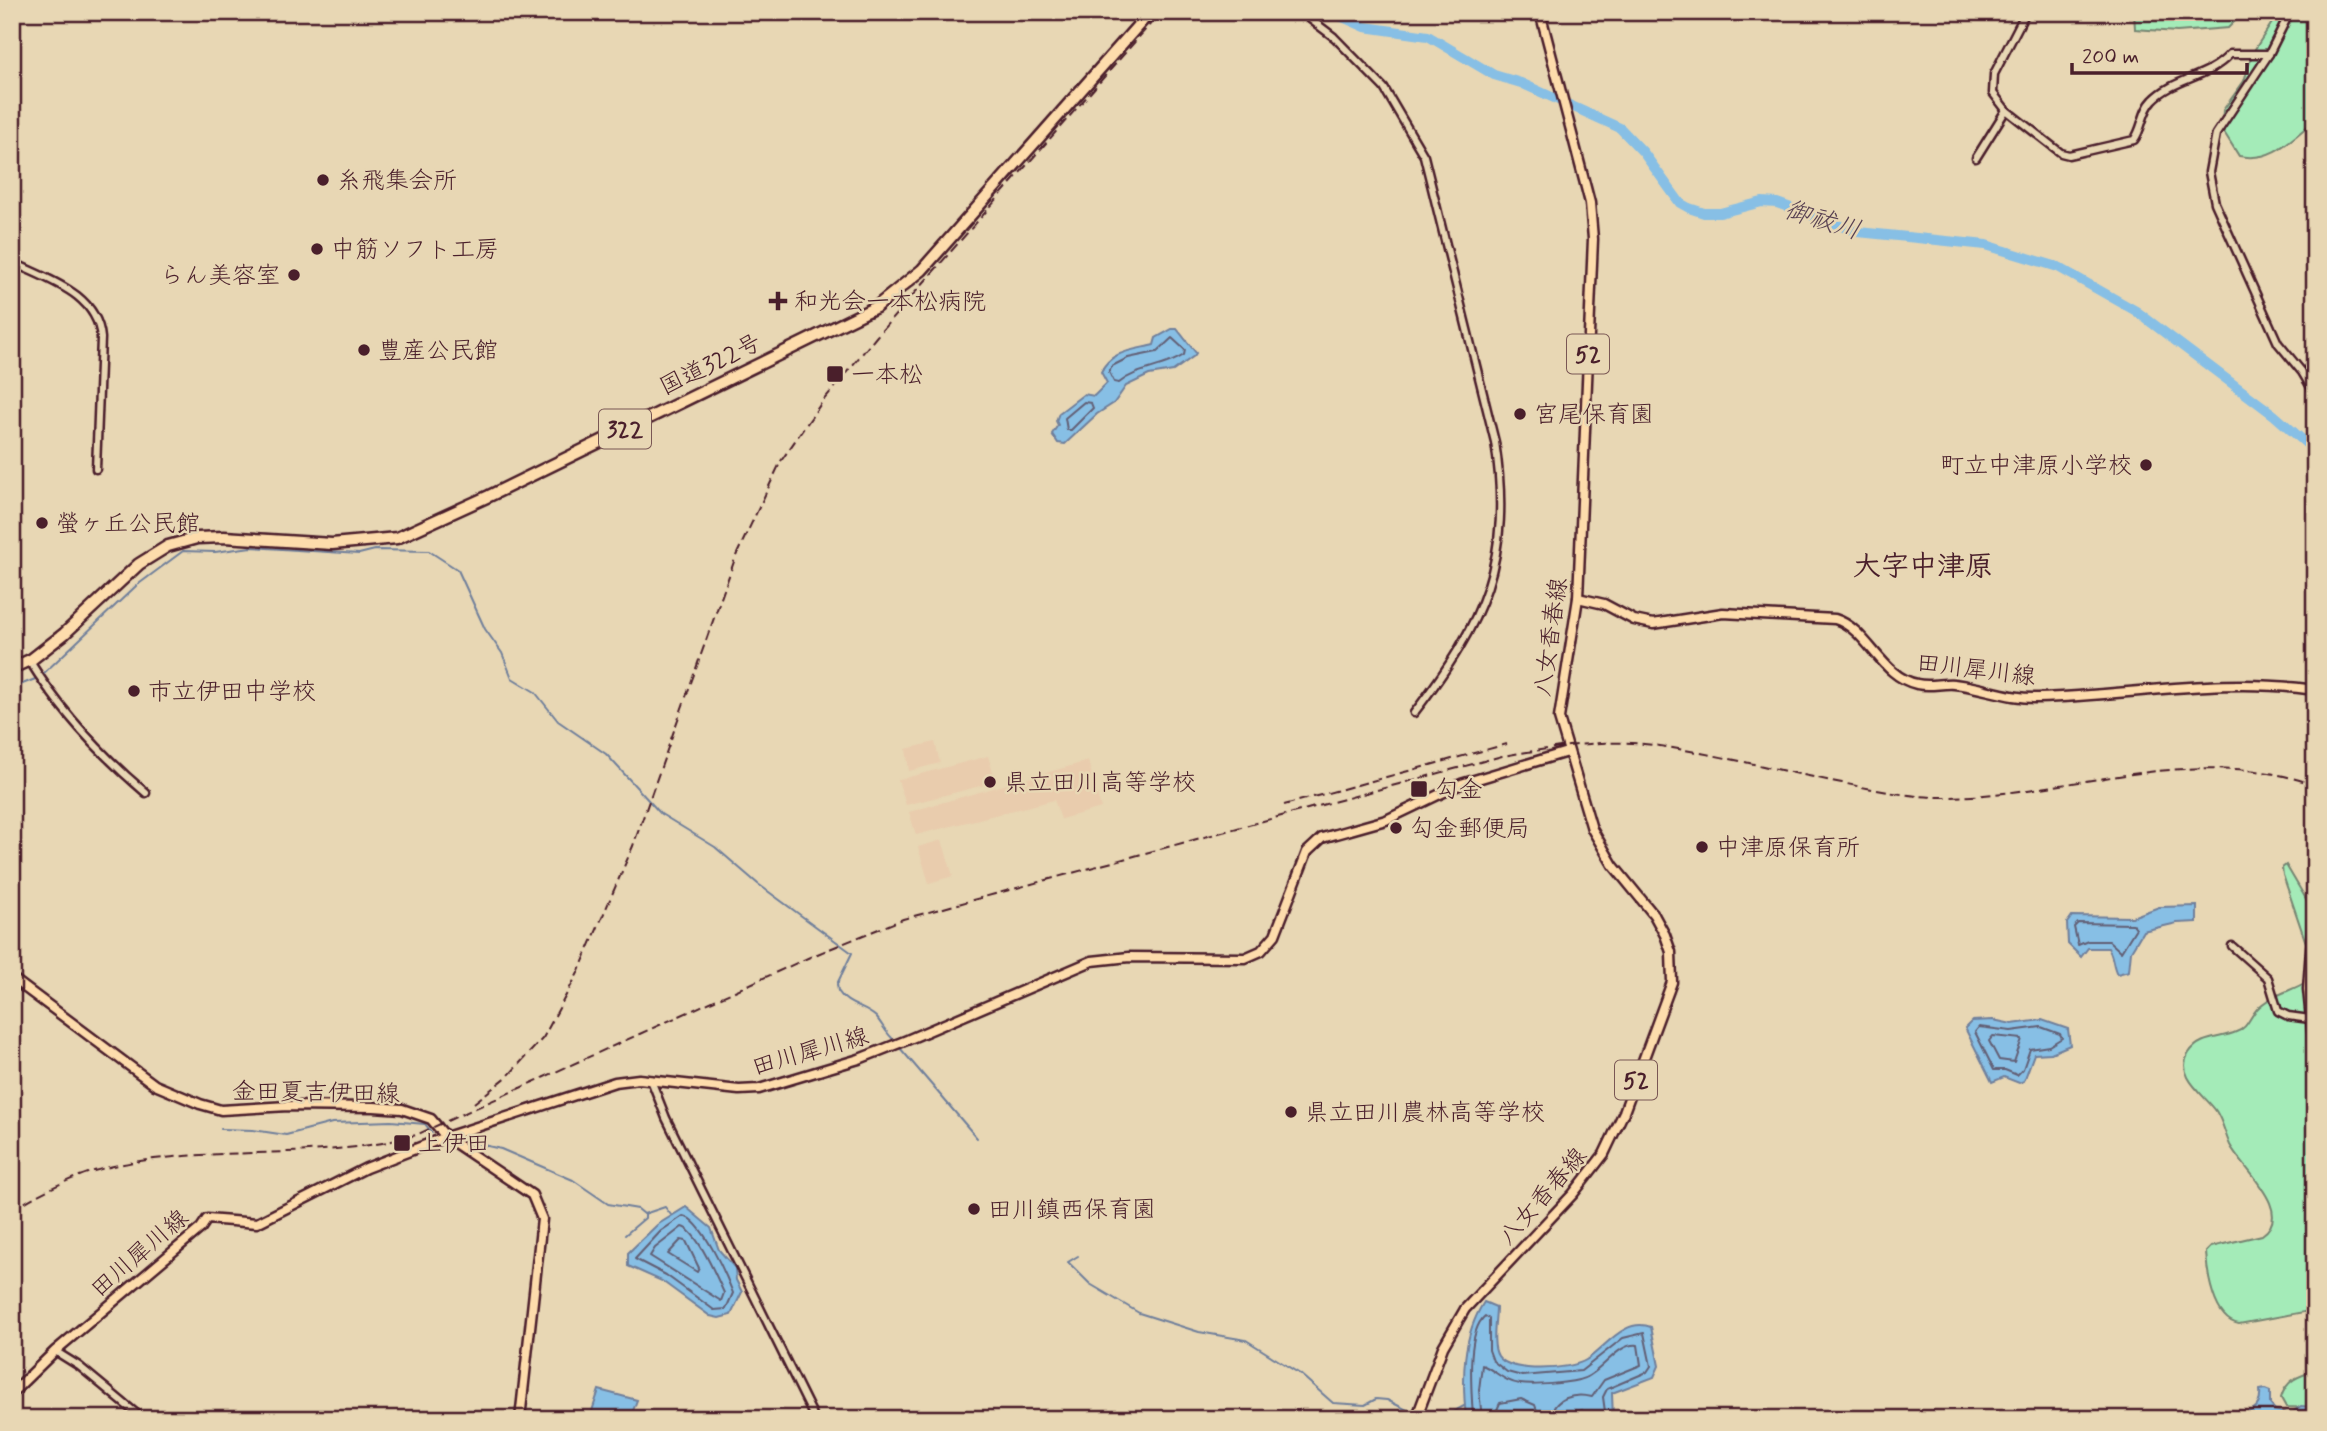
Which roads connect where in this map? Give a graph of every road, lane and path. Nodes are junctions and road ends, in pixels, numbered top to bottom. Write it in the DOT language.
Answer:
graph roads {
  1 [pos="1150,12"];
  2 [pos="1301,12"];
  3 [pos="1540,12"];
  4 [pos="2026,12"];
  5 [pos="2290,12"];
  6 [pos="2269,54"];
  7 [pos="2006,110"];
  8 [pos="1976,158"];
  9 [pos="12,262"];
  10 [pos="2315,394"];
  11 [pos="96,469"];
  12 [pos="1578,598"];
  13 [pos="29,660"];
  14 [pos="12,668"];
  15 [pos="2315,690"];
  16 [pos="1415,713"];
  17 [pos="1567,752"];
  18 [pos="146,793"];
  19 [pos="2315,909"];
  20 [pos="2232,946"];
  21 [pos="12,978"];
  22 [pos="2310,1019"];
  23 [pos="2315,1049"];
  24 [pos="651,1080"];
  25 [pos="446,1137"];
  26 [pos="55,1351"];
  27 [pos="12,1393"];
  28 [pos="143,1419"];
  29 [pos="520,1419"];
  30 [pos="815,1419"];
  31 [pos="1416,1419"];
  1 -- 13 [label="highway, 国道322号 / 322"];
  2 -- 16 [label="street"];
  3 -- 12 [label="main road, 八女香春線 / 52"];
  4 -- 7 [label="street"];
  5 -- 6 [label="street"];
  6 -- 7 [label="street"];
  6 -- 10 [label="street"];
  7 -- 8 [label="street"];
  9 -- 11 [label="street"];
  12 -- 15 [label="main road, 田川犀川線"];
  12 -- 17 [label="main road, 八女香春線 / 52"];
  13 -- 14 [label="highway, 国道322号 / 322"];
  13 -- 18 [label="street"];
  17 -- 24 [label="main road, 田川犀川線"];
  17 -- 31 [label="main road, 八女香春線 / 52"];
  19 -- 22 [label="highway"];
  20 -- 22 [label="street"];
  21 -- 25 [label="main road, 金田夏吉伊田線"];
  22 -- 23 [label="highway"];
  24 -- 25 [label="main road, 田川犀川線"];
  24 -- 30 [label="street"];
  25 -- 26 [label="main road, 田川犀川線"];
  25 -- 29 [label="main road, 金田夏吉伊田線"];
  26 -- 27 [label="main road, 田川犀川線"];
  26 -- 28 [label="street"];
}
